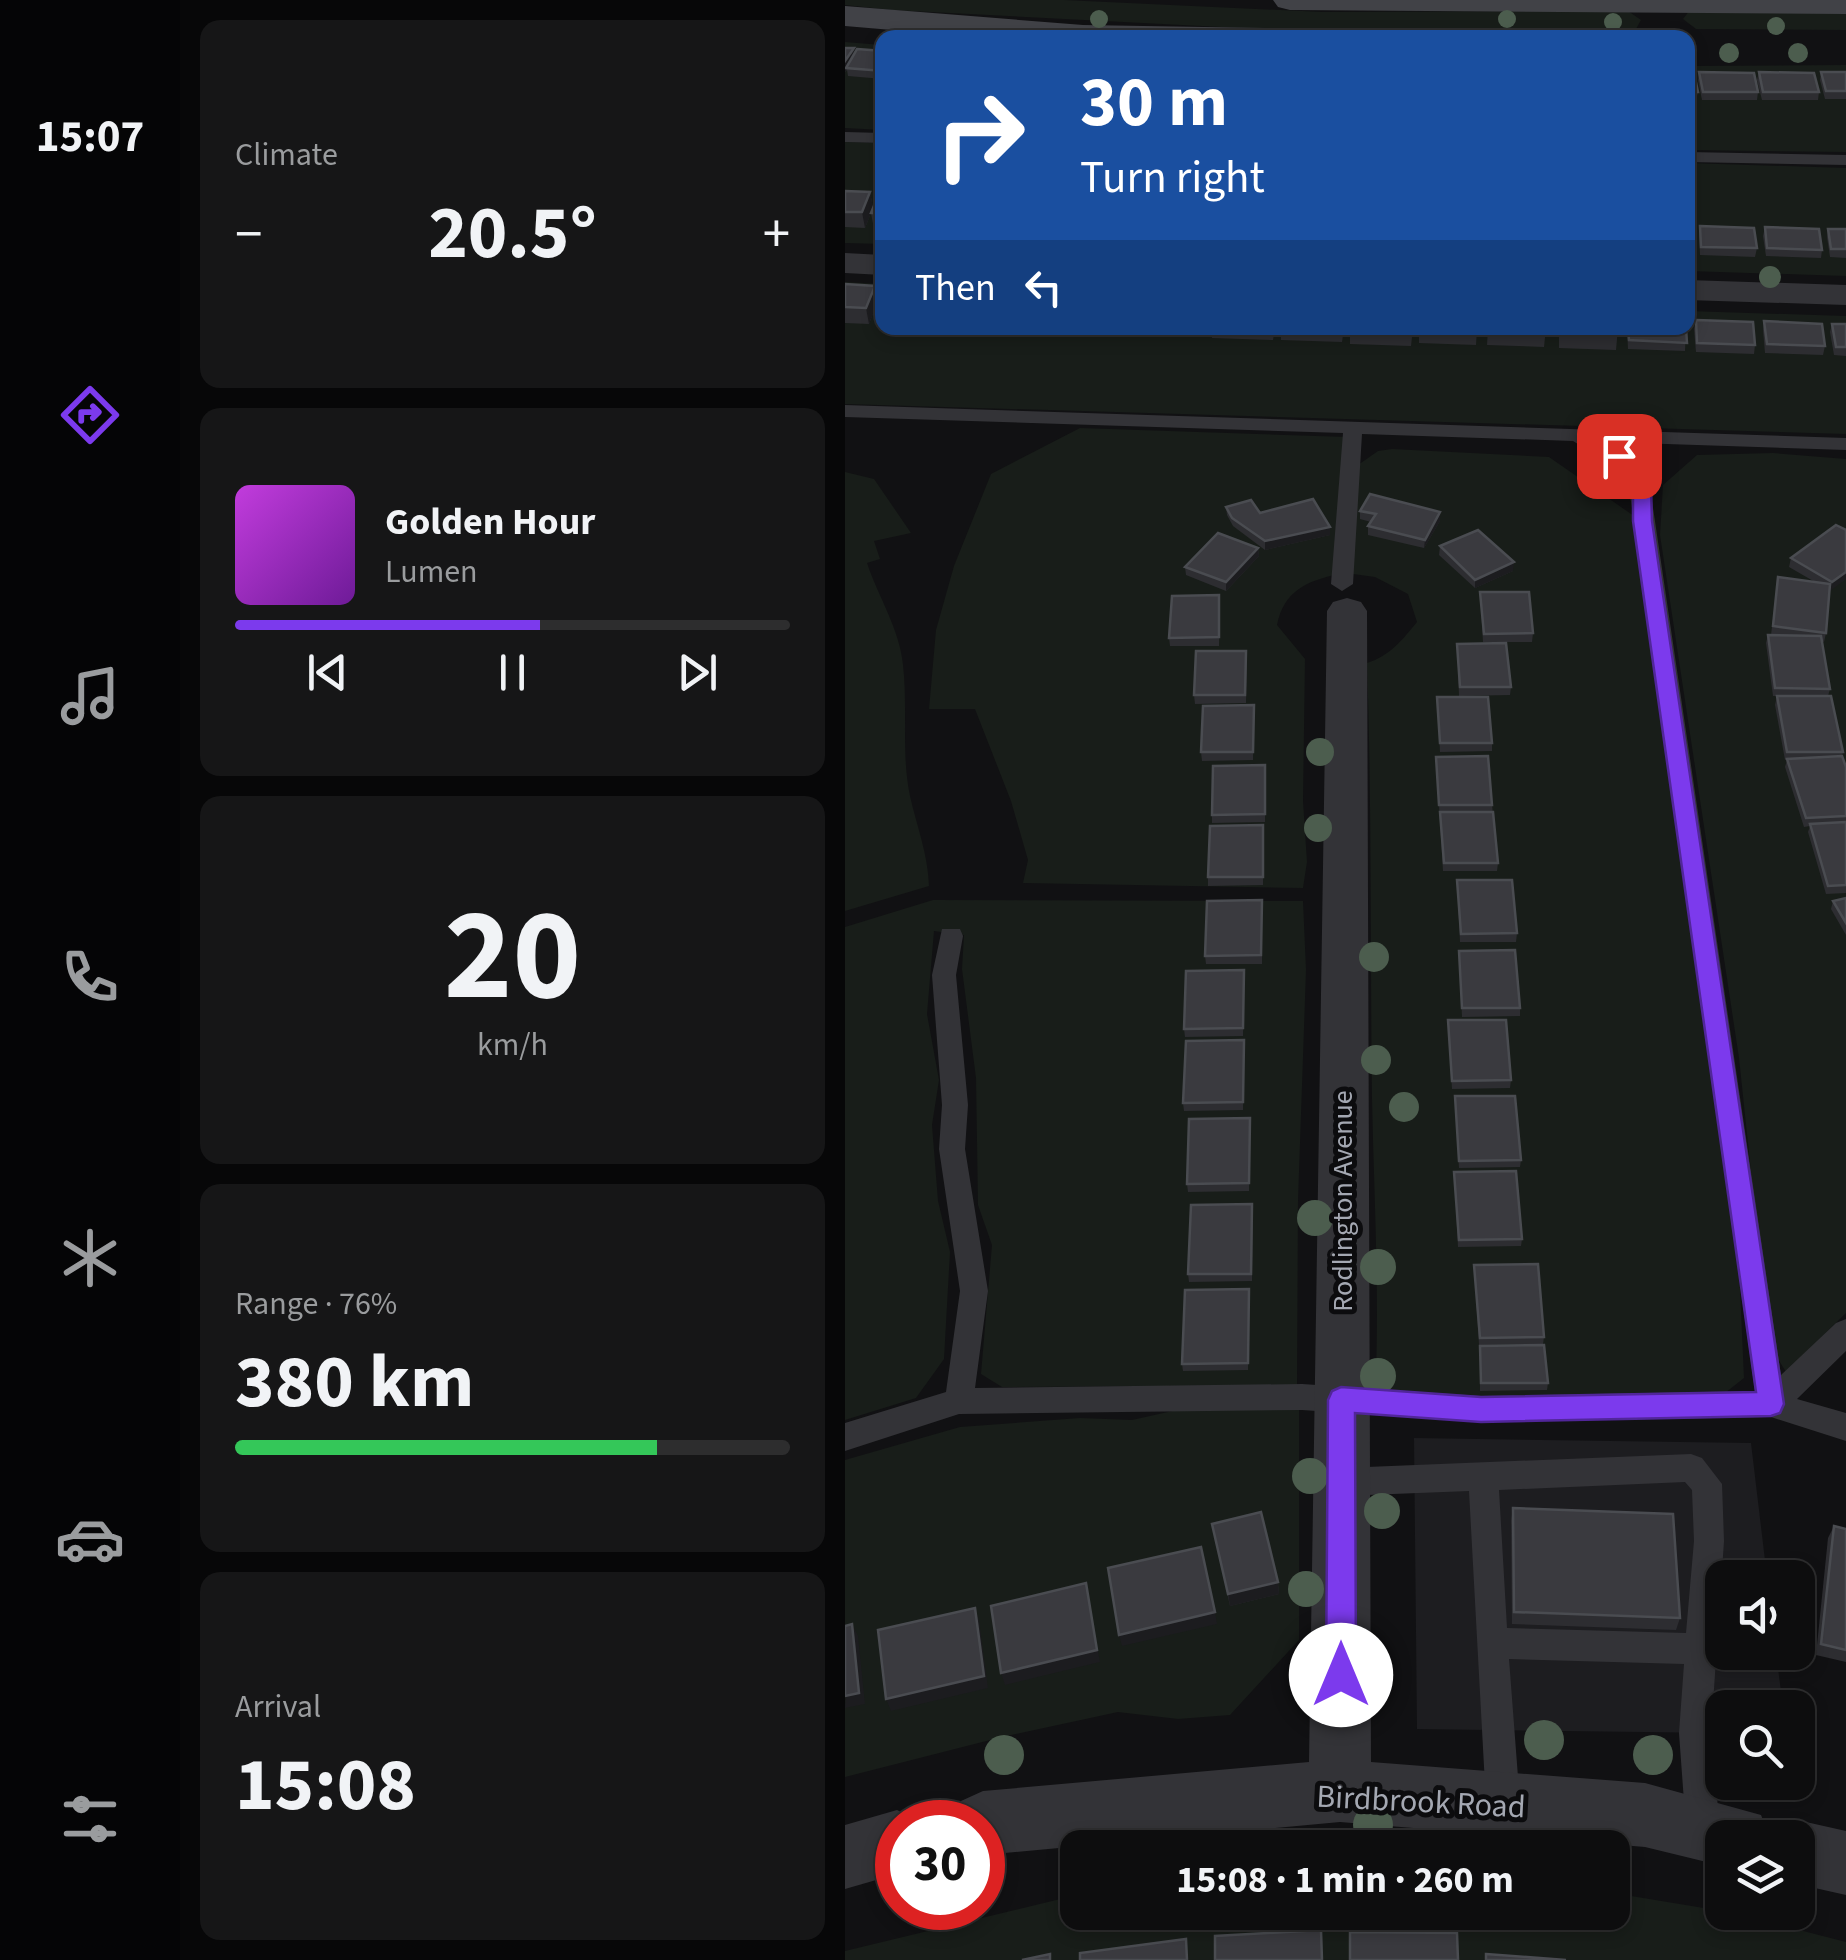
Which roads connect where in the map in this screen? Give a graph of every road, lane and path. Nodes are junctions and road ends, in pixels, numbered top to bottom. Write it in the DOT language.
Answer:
graph roads {
  1 [pos="1291,0"];
  2 [pos="1846,4"];
  3 [pos="1655,14"];
  4 [pos="845,16"];
  5 [pos="1030,30"];
  6 [pos="845,136"];
  7 [pos="875,138"];
  8 [pos="1695,158"];
  9 [pos="1846,160"];
  10 [pos="845,263"];
  11 [pos="875,264"];
  12 [pos="1695,290"];
  13 [pos="1846,295"];
  14 [pos="845,411"];
  15 [pos="1353,426"];
  16 [pos="1575,434"];
  17 [pos="1846,444"];
  18 [pos="1345,598"];
  19 [pos="951,936"];
  20 [pos="1846,1332"];
  21 [pos="1341,1400"];
  22 [pos="959,1402"];
  23 [pos="1771,1404"];
  24 [pos="1846,1427"];
  25 [pos="845,1437"];
  26 [pos="1483,1478"];
  27 [pos="1341,1482"];
  28 [pos="1492,1643"];
  29 [pos="1701,1649"];
  30 [pos="1341,1791"];
  31 [pos="1503,1804"];
  32 [pos="1718,1820"];
  33 [pos="1005,1821"];
  34 [pos="1705,1829"];
  35 [pos="875,1848"];
  36 [pos="1815,1856"];
  37 [pos="845,1857"];
  38 [pos="1846,1864"];
  1 -- 3 [label="main road"];
  2 -- 3 [label="main road"];
  4 -- 5 [label="main road"];
  6 -- 7 [label="lane"];
  8 -- 9 [label="lane"];
  10 -- 11 [label="street"];
  12 -- 13 [label="street"];
  14 -- 15 [label="lane"];
  15 -- 16 [label="lane"];
  15 -- 18 [label="lane"];
  16 -- 17 [label="lane"];
  16 -- 23 [label="lane"];
  18 -- 21 [label="street, Rodlington Avenue"];
  19 -- 22 [label="lane"];
  20 -- 23 [label="lane"];
  21 -- 22 [label="lane"];
  21 -- 23 [label="lane"];
  21 -- 27 [label="street, Rodlington Avenue"];
  22 -- 25 [label="lane"];
  23 -- 24 [label="lane"];
  26 -- 27 [label="lane"];
  26 -- 28 [label="lane"];
  26 -- 29 [label="lane"];
  27 -- 30 [label="street, Rodlington Avenue"];
  28 -- 29 [label="lane"];
  28 -- 31 [label="lane"];
  29 -- 32 [label="lane"];
  30 -- 31 [label="street, Birdbrook Road"];
  30 -- 33 [label="street, Birdbrook Road"];
  31 -- 34 [label="street, Birdbrook Road"];
  35 -- 37 [label="street"];
  36 -- 38 [label="street"];
}
